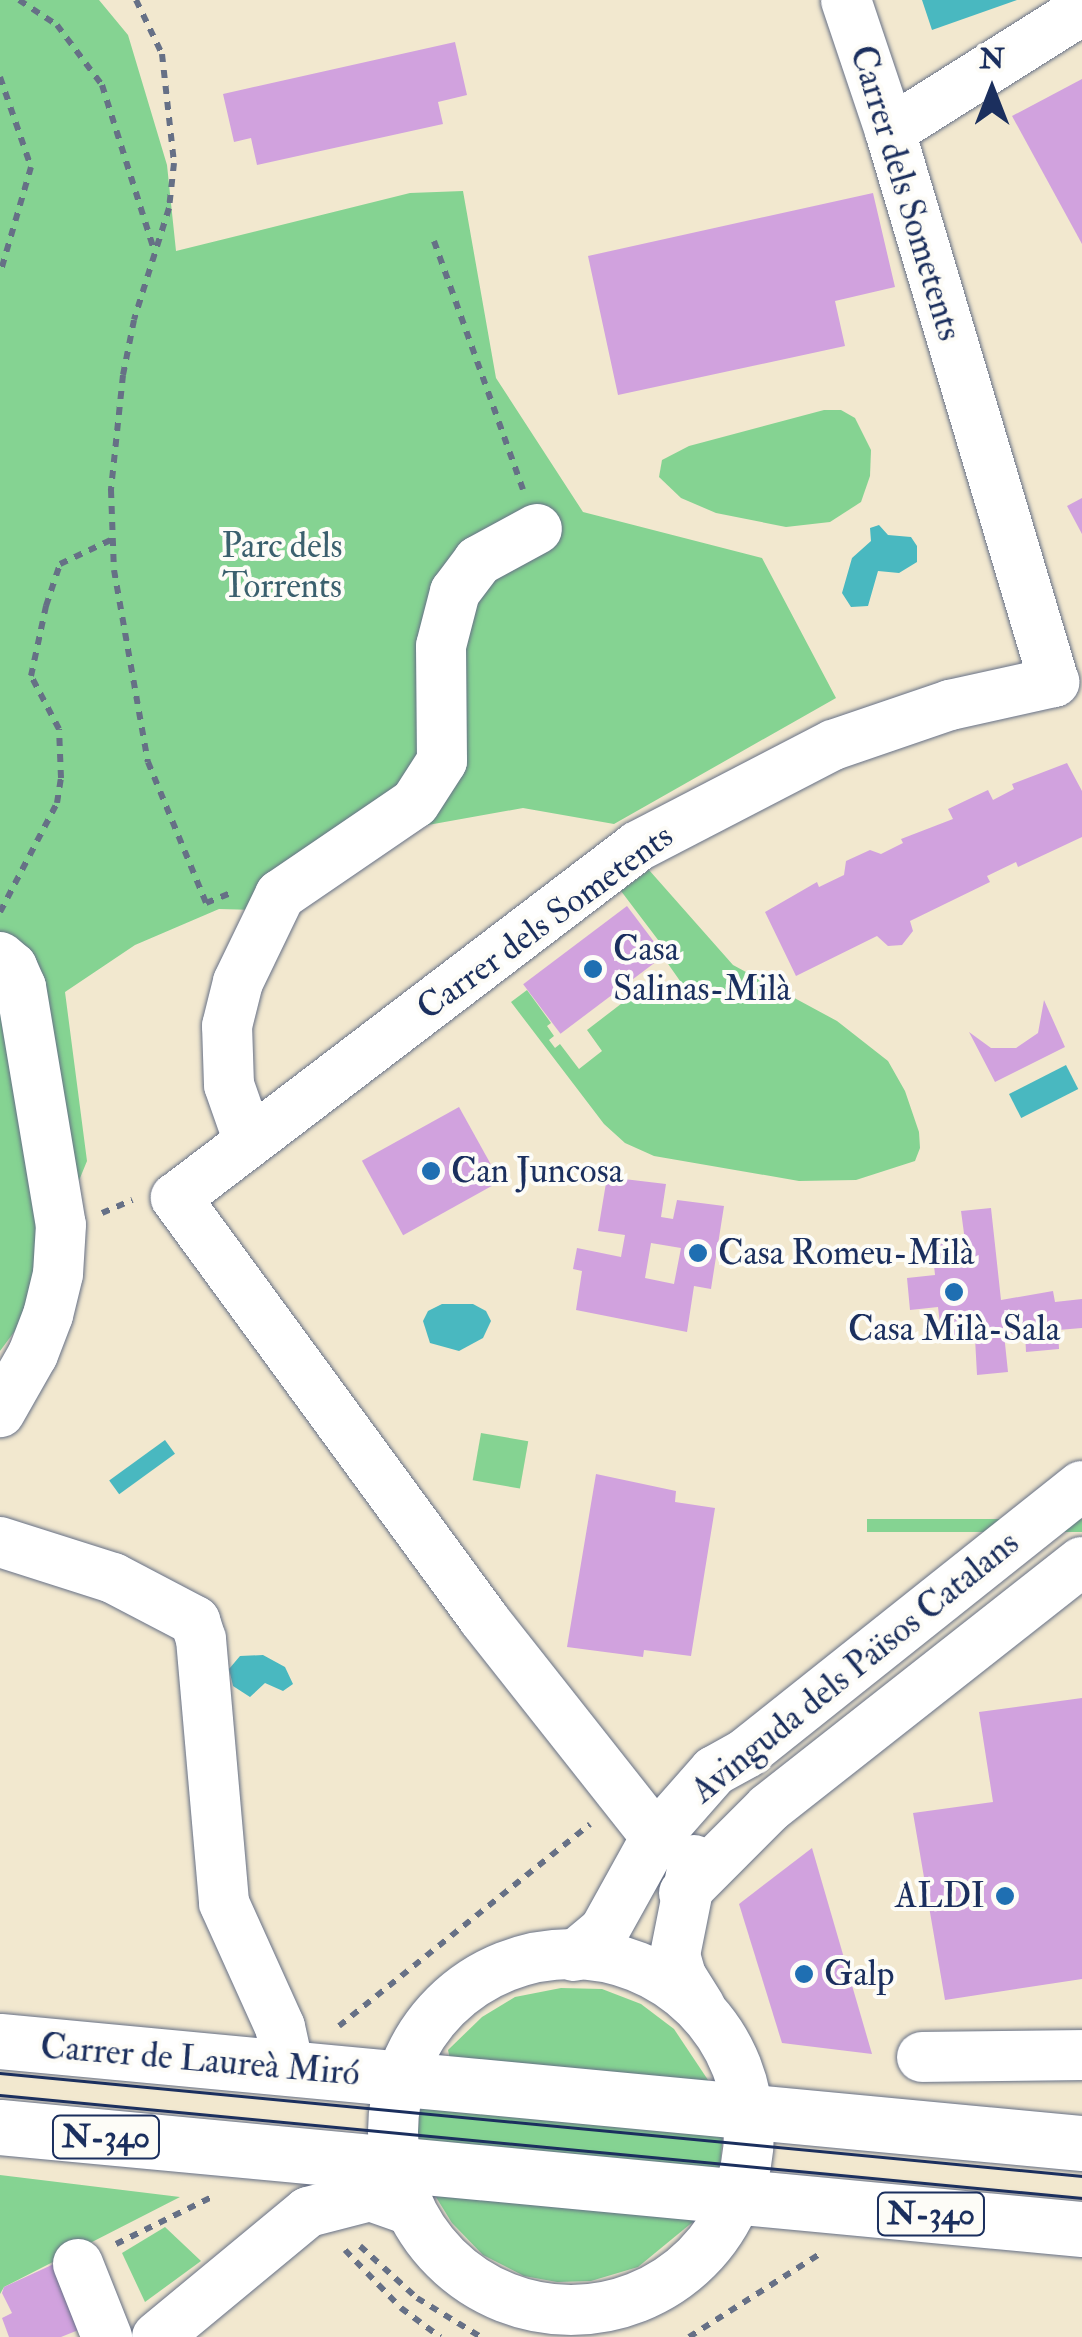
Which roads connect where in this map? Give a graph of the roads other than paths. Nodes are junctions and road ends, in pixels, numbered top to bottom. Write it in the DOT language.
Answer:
graph roads {
  1 [pos="846,0"];
  2 [pos="1082,10"];
  3 [pos="890,131"];
  4 [pos="537,529"];
  5 [pos="0,957"];
  6 [pos="249,1142"];
  7 [pos="0,1412"];
  8 [pos="1082,1486"];
  9 [pos="0,1542"];
  10 [pos="1082,1562"];
  11 [pos="746,1753"];
  12 [pos="656,1836"];
  13 [pos="684,1894"];
  14 [pos="574,1956"];
  15 [pos="703,2010"];
  16 [pos="0,2041"];
  17 [pos="309,2052"];
  18 [pos="1082,2056"];
  19 [pos="922,2057"];
  20 [pos="400,2079"];
  21 [pos="749,2111"];
  22 [pos="0,2127"];
  23 [pos="1082,2142"];
  24 [pos="402,2187"];
  25 [pos="739,2199"];
  26 [pos="1082,2229"];
  27 [pos="95,2255"];
  28 [pos="559,2323"];
  29 [pos="107,2337"];
  30 [pos="157,2337"];
  1 -- 3 [label="street, Carrer dels Sometents"];
  2 -- 3 [label="street"];
  3 -- 6 [label="street, Carrer dels Sometents"];
  4 -- 6 [label="street"];
  5 -- 7 [label="street"];
  6 -- 12 [label="street, Carrer dels Sometents"];
  8 -- 11 [label="street, Avinguda dels Països Catalans"];
  9 -- 17 [label="street"];
  10 -- 13 [label="street, Avinguda dels Països Catalans"];
  11 -- 12 [label="street, Avinguda dels Països Catalans"];
  11 -- 13 [label="street"];
  12 -- 14 [label="street, Avinguda dels Països Catalans"];
  13 -- 15 [label="street"];
  14 -- 15 [label="street, Carrer de Laureà Miró"];
  14 -- 20 [label="street, Carrer de Laureà Miró"];
  15 -- 21 [label="street, Carrer de Laureà Miró"];
  16 -- 17 [label="main road, Carrer de Laureà Miró"];
  17 -- 20 [label="main road, Carrer de Laureà Miró"];
  18 -- 19 [label="street"];
  20 -- 21 [label="main road, Carrer de Laureà Miró"];
  20 -- 24 [label="street, Carrer de Laureà Miró"];
  21 -- 23 [label="main road, Carrer de Laureà Miró"];
  21 -- 25 [label="street, Carrer de Laureà Miró"];
  22 -- 24 [label="main road, N-340"];
  24 -- 25 [label="main road, N-340"];
  24 -- 28 [label="street, Carrer de Laureà Miró"];
  24 -- 30 [label="street"];
  25 -- 26 [label="main road, N-340"];
  25 -- 28 [label="street, Carrer de Laureà Miró"];
  27 -- 29 [label="street"];
}
